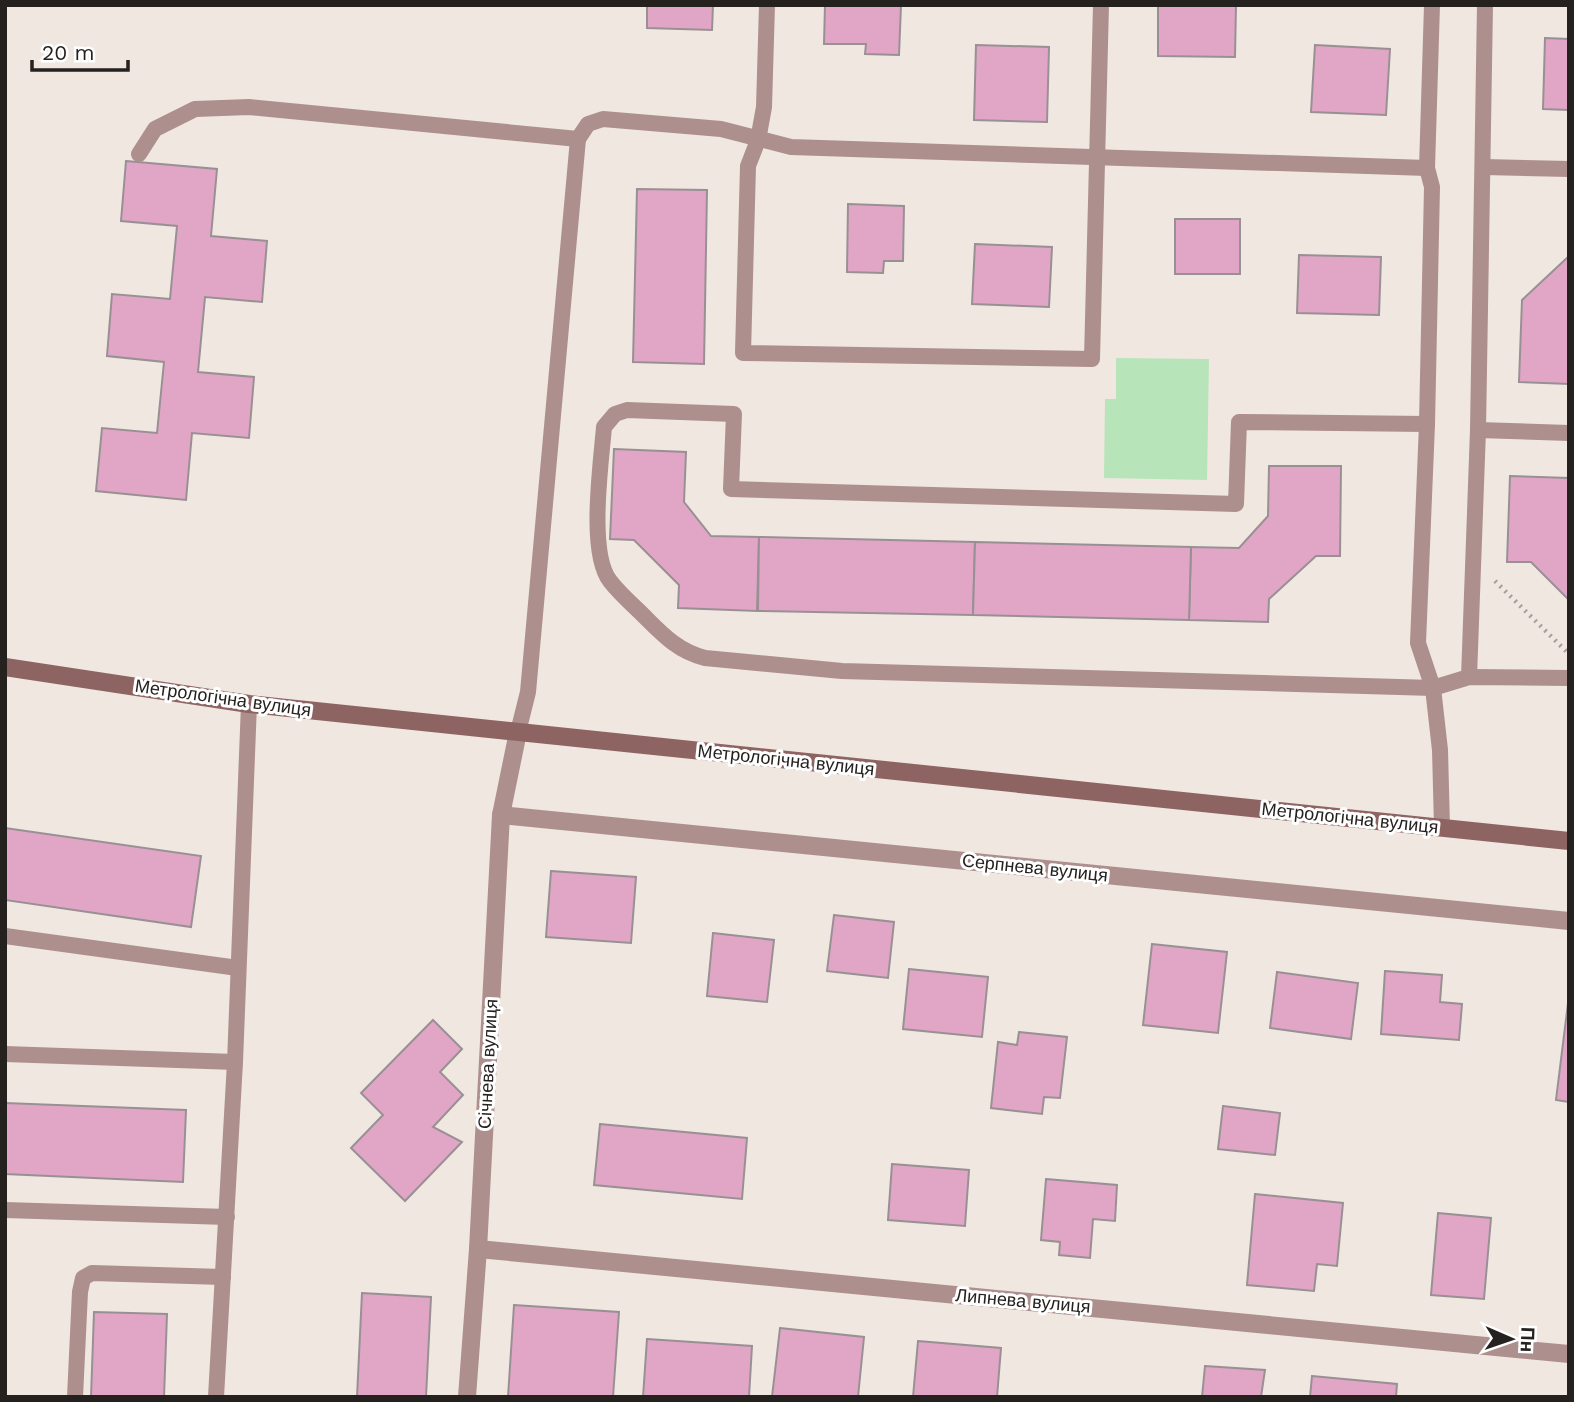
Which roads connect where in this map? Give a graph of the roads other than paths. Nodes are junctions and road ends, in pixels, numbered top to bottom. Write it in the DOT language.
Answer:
graph roads {
  1 [pos="767,5"];
  2 [pos="1101,5"];
  3 [pos="1432,5"];
  4 [pos="1485,5"];
  5 [pos="578,139"];
  6 [pos="758,140"];
  7 [pos="139,154"];
  8 [pos="1098,157"];
  9 [pos="1484,167"];
  10 [pos="1427,168"];
  11 [pos="1569,169"];
  12 [pos="1427,424"];
  13 [pos="1478,430"];
  14 [pos="1569,433"];
  15 [pos="5,667"];
  16 [pos="1469,677"];
  17 [pos="1569,678"];
  18 [pos="1433,688"];
  19 [pos="249,704"];
  20 [pos="518,732"];
  21 [pos="501,815"];
  22 [pos="1442,827"];
  23 [pos="1569,841"];
  24 [pos="1569,921"];
  25 [pos="5,936"];
  26 [pos="238,968"];
  27 [pos="5,1054"];
  28 [pos="235,1062"];
  29 [pos="5,1210"];
  30 [pos="227,1217"];
  31 [pos="478,1249"];
  32 [pos="223,1277"];
  33 [pos="1569,1354"];
  34 [pos="75,1397"];
  35 [pos="216,1397"];
  36 [pos="467,1397"];
  1 -- 6 [label="lane"];
  2 -- 8 [label="lane"];
  3 -- 10 [label="lane"];
  4 -- 9 [label="lane"];
  5 -- 6 [label="lane"];
  5 -- 7 [label="lane"];
  5 -- 20 [label="lane"];
  6 -- 8 [label="lane"];
  6 -- 8 [label="lane"];
  8 -- 10 [label="lane"];
  9 -- 11 [label="lane"];
  9 -- 13 [label="lane"];
  10 -- 12 [label="lane"];
  12 -- 18 [label="lane"];
  12 -- 18 [label="lane"];
  13 -- 14 [label="lane"];
  13 -- 16 [label="lane"];
  15 -- 19 [label="street, Метрологічна вулиця"];
  16 -- 17 [label="lane"];
  16 -- 18 [label="lane"];
  18 -- 22 [label="lane"];
  19 -- 20 [label="street, Метрологічна вулиця"];
  19 -- 26 [label="lane"];
  20 -- 21 [label="street, Січнева вулиця"];
  20 -- 22 [label="street, Метрологічна вулиця"];
  21 -- 24 [label="street, Серпнева вулиця"];
  21 -- 31 [label="street, Січнева вулиця"];
  22 -- 23 [label="street, Метрологічна вулиця"];
  25 -- 26 [label="lane"];
  26 -- 28 [label="lane"];
  27 -- 28 [label="lane"];
  28 -- 30 [label="lane"];
  29 -- 30 [label="lane"];
  30 -- 32 [label="lane"];
  31 -- 33 [label="street, Липнева вулиця"];
  31 -- 36 [label="street, Січнева вулиця"];
  32 -- 34 [label="lane"];
  32 -- 35 [label="lane"];
}
